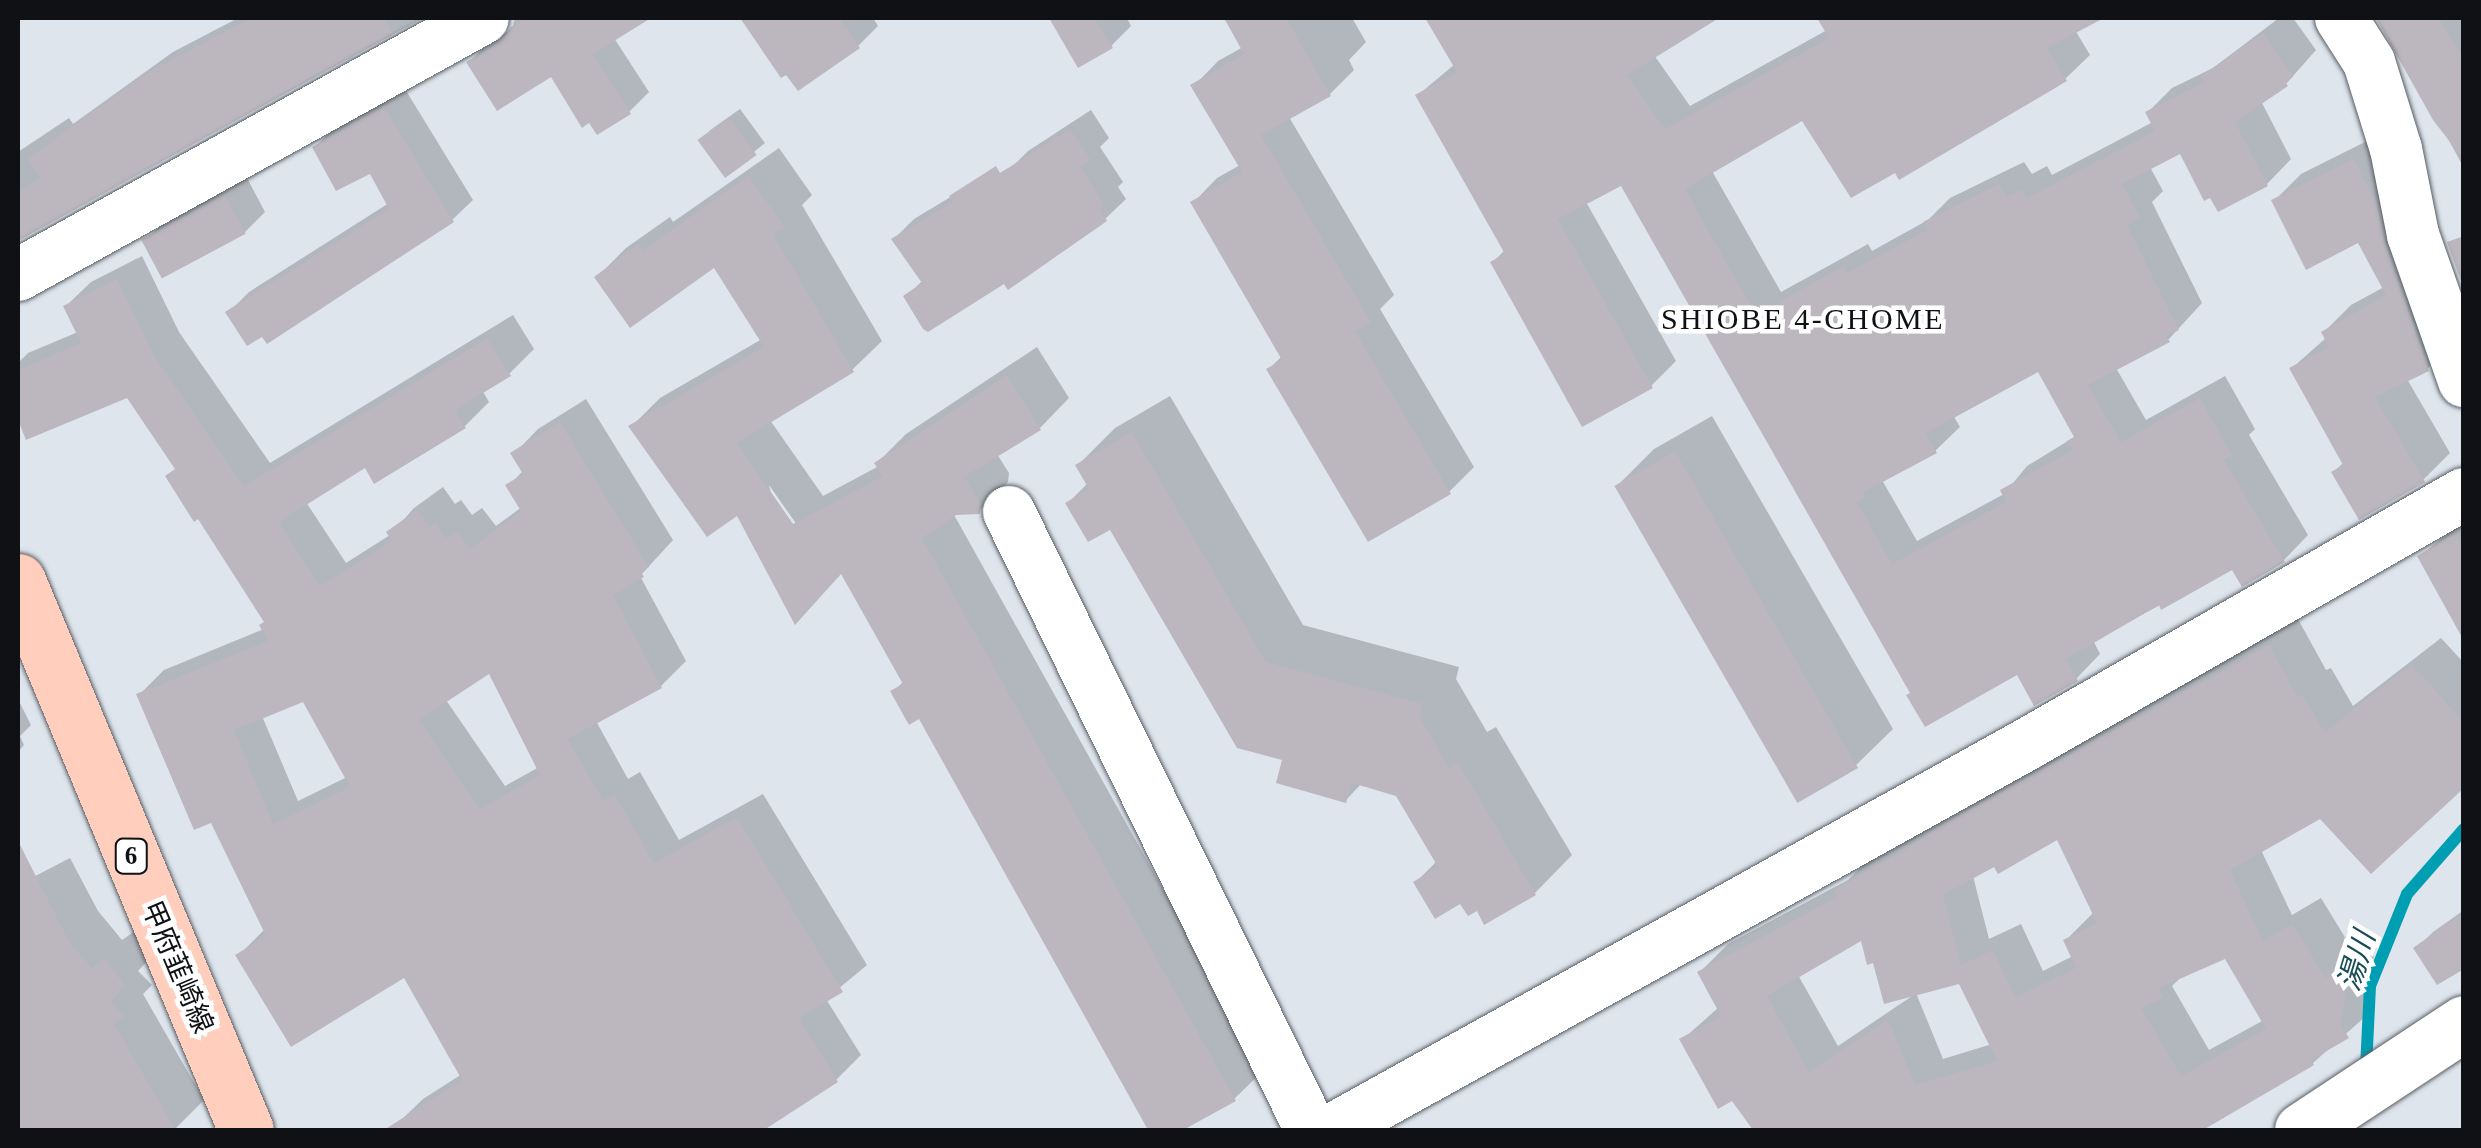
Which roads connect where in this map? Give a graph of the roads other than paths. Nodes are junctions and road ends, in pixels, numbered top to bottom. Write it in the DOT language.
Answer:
graph roads {
  1 [pos="484,18"];
  2 [pos="2341,18"];
  3 [pos="18,275"];
  4 [pos="2464,380"];
  5 [pos="2464,494"];
  6 [pos="1009,512"];
  7 [pos="18,581"];
  8 [pos="2464,1023"];
  9 [pos="2320,1119"];
  10 [pos="233,1126"];
  11 [pos="1312,1130"];
  12 [pos="1332,1130"];
  1 -- 3 [label="street"];
  2 -- 4 [label="street"];
  5 -- 12 [label="street"];
  6 -- 11 [label="street"];
  7 -- 10 [label="main road, 甲府韮崎線 / 6"];
  8 -- 9 [label="street"];
}
